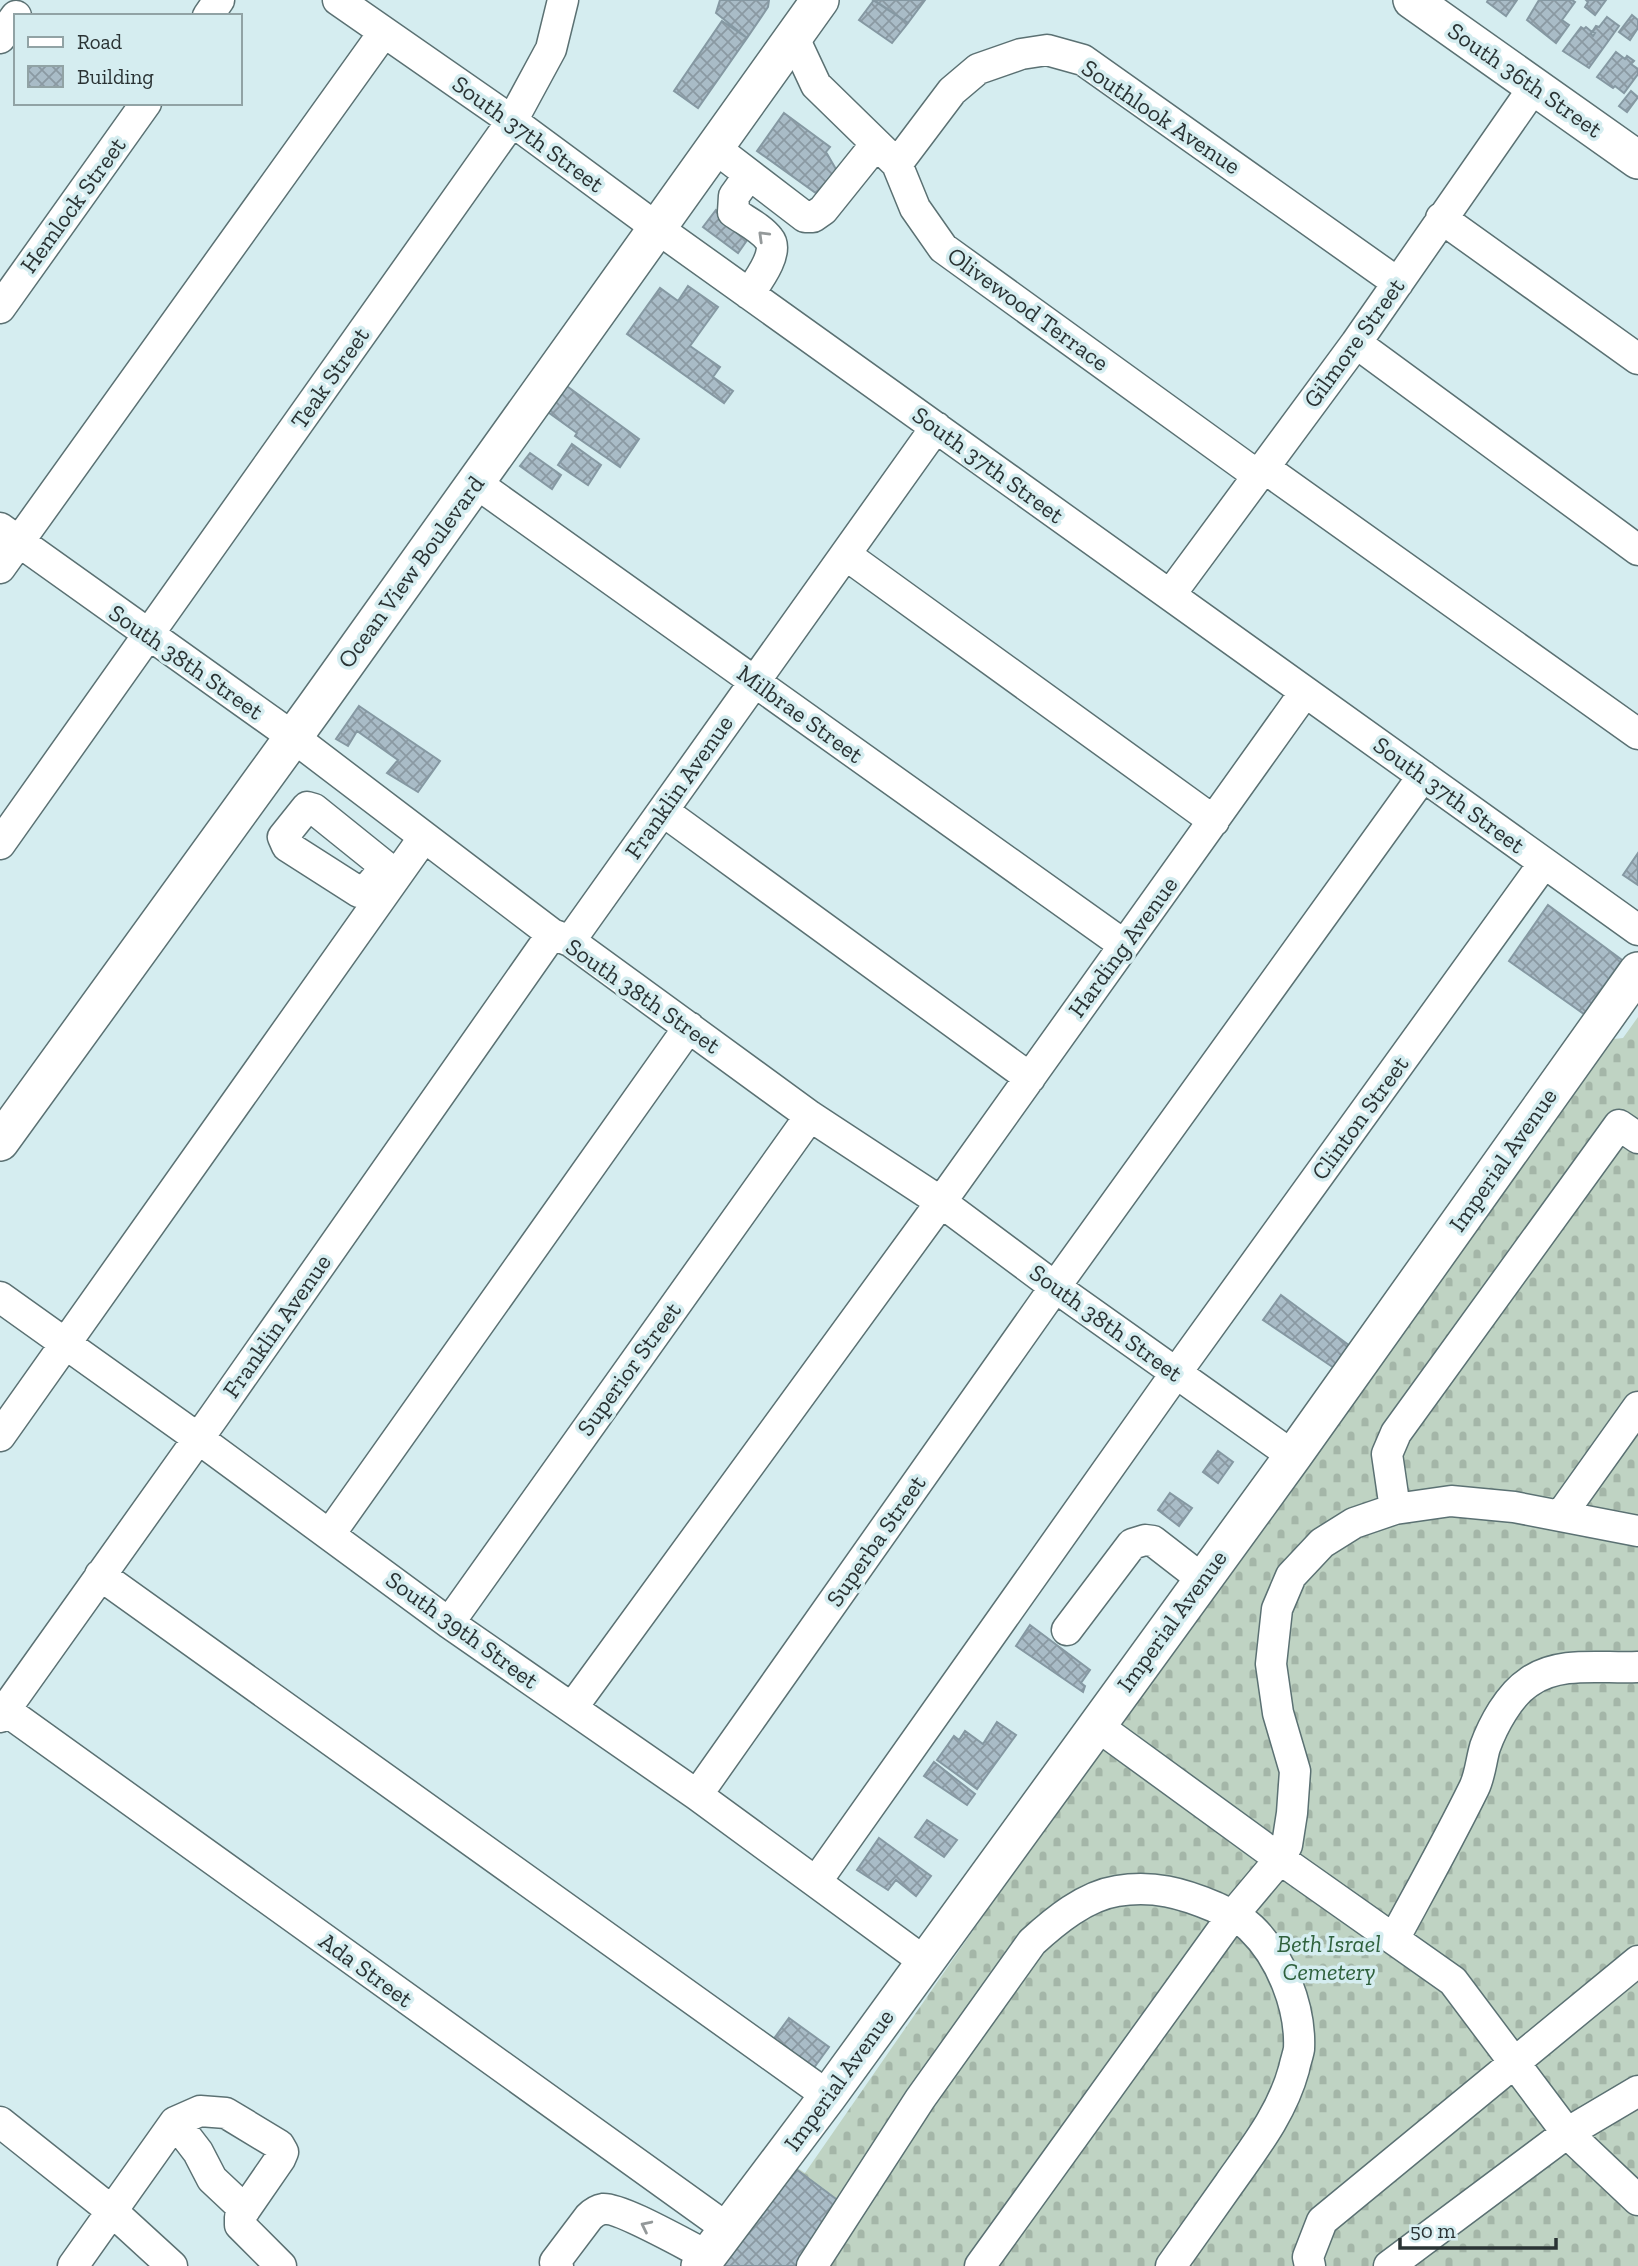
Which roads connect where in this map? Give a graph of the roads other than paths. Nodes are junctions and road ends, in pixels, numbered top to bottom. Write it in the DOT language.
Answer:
graph roads {
  1 [pos="338,0"];
  2 [pos="564,0"];
  3 [pos="820,0"];
  4 [pos="1412,0"];
  5 [pos="14,19"];
  6 [pos="384,32"];
  7 [pos="0,38"];
  8 [pos="794,38"];
  9 [pos="1534,88"];
  10 [pos="145,105"];
  11 [pos="512,121"];
  12 [pos="715,148"];
  13 [pos="887,154"];
  14 [pos="1638,160"];
  15 [pos="749,174"];
  16 [pos="1441,218"];
  17 [pos="657,228"];
  18 [pos="1398,283"];
  19 [pos="749,294"];
  20 [pos="0,308"];
  21 [pos="1356,343"];
  22 [pos="1638,359"];
  23 [pos="936,428"];
  24 [pos="1260,471"];
  25 [pos="476,483"];
  26 [pos="10,535"];
  27 [pos="1638,550"];
  28 [pos="846,555"];
  29 [pos="0,568"];
  30 [pos="1170,595"];
  31 [pos="148,635"];
  32 [pos="754,681"];
  33 [pos="1305,692"];
  34 [pos="1638,734"];
  35 [pos="293,737"];
  36 [pos="1423,776"];
  37 [pos="663,811"];
  38 [pos="1213,821"];
  39 [pos="424,837"];
  40 [pos="0,844"];
  41 [pos="1544,863"];
  42 [pos="1638,930"];
  43 [pos="561,937"];
  44 [pos="1124,945"];
  45 [pos="1638,971"];
  46 [pos="689,1027"];
  47 [pos="1030,1079"];
  48 [pos="810,1116"];
  49 [pos="1638,1138"];
  50 [pos="0,1142"];
  51 [pos="941,1202"];
  52 [pos="1055,1287"];
  53 [pos="0,1297"];
  54 [pos="66,1344"];
  55 [pos="1176,1373"];
  56 [pos="1638,1407"];
  57 [pos="0,1436"];
  58 [pos="199,1438"];
  59 [pos="1293,1456"];
  60 [pos="1395,1510"];
  61 [pos="1561,1515"];
  62 [pos="1638,1531"];
  63 [pos="330,1534"];
  64 [pos="100,1575"];
  65 [pos="1202,1579"];
  66 [pos="449,1623"];
  67 [pos="1067,1630"];
  68 [pos="1638,1667"];
  69 [pos="572,1708"];
  70 [pos="2,1714"];
  71 [pos="1096,1725"];
  72 [pos="696,1795"];
  73 [pos="1280,1859"];
  74 [pos="817,1882"];
  75 [pos="1233,1915"];
  76 [pos="1394,1939"];
  77 [pos="1638,1961"];
  78 [pos="925,1962"];
  79 [pos="1514,2062"];
  80 [pos="1638,2091"];
  81 [pos="828,2096"];
  82 [pos="0,2122"];
  83 [pos="175,2122"];
  84 [pos="1567,2133"];
  85 [pos="1638,2200"];
  86 [pos="245,2210"];
  87 [pos="113,2213"];
  88 [pos="712,2250"];
  89 [pos="555,2265"];
  90 [pos="73,2266"];
  91 [pos="172,2266"];
  92 [pos="281,2266"];
  93 [pos="812,2266"];
  94 [pos="980,2266"];
  95 [pos="1171,2266"];
  96 [pos="1310,2266"];
  97 [pos="1389,2266"];
  1 -- 6 [label="street, South 37th Street"];
  2 -- 11 [label="street, Teak Street"];
  3 -- 8 [label="main road, Ocean View Boulevard"];
  4 -- 9 [label="main road, South 36th Street"];
  5 -- 7 [label="street"];
  6 -- 11 [label="street, South 37th Street"];
  6 -- 26 [label="street"];
  8 -- 12 [label="main road, Ocean View Boulevard"];
  8 -- 13 [label="street, Olivewood Terrace"];
  9 -- 14 [label="main road, South 36th Street"];
  9 -- 16 [label="street, Gilmore Street"];
  10 -- 20 [label="street, Hemlock Street"];
  11 -- 17 [label="street, South 37th Street"];
  11 -- 31 [label="street, Teak Street"];
  12 -- 15 [label="street"];
  12 -- 17 [label="main road, Ocean View Boulevard"];
  13 -- 15 [label="street, Southlook Avenue"];
  13 -- 18 [label="street, Southlook Avenue"];
  13 -- 24 [label="street, Olivewood Terrace"];
  19 -- 15 [label="street, one-way"];
  16 -- 18 [label="street, Gilmore Street"];
  16 -- 22 [label="street"];
  17 -- 19 [label="street, South 37th Street"];
  17 -- 25 [label="main road, Ocean View Boulevard"];
  18 -- 21 [label="street, Gilmore Street"];
  19 -- 23 [label="street, South 37th Street"];
  21 -- 24 [label="street, Gilmore Street"];
  21 -- 27 [label="street"];
  23 -- 28 [label="street, Franklin Avenue"];
  23 -- 30 [label="street, South 37th Street"];
  24 -- 30 [label="street, Gilmore Street"];
  24 -- 34 [label="street, Olivewood Terrace"];
  25 -- 32 [label="street, Milbrae Street"];
  25 -- 35 [label="main road, Ocean View Boulevard"];
  26 -- 29 [label="street"];
  26 -- 31 [label="street, South 38th Street"];
  28 -- 32 [label="street, Franklin Avenue"];
  28 -- 38 [label="street"];
  30 -- 33 [label="street, South 37th Street"];
  31 -- 35 [label="street, South 38th Street"];
  31 -- 40 [label="street, Teak Street"];
  32 -- 37 [label="street, Franklin Avenue"];
  32 -- 44 [label="street, Milbrae Street"];
  33 -- 36 [label="street, South 37th Street"];
  33 -- 38 [label="street, Harding Avenue"];
  35 -- 39 [label="street, South 38th Street"];
  35 -- 50 [label="main road, Ocean View Boulevard"];
  36 -- 41 [label="street, South 37th Street"];
  36 -- 52 [label="street, Superba Street"];
  37 -- 43 [label="street, Franklin Avenue"];
  37 -- 47 [label="street"];
  38 -- 44 [label="street, Harding Avenue"];
  39 -- 43 [label="street, South 38th Street"];
  39 -- 54 [label="street"];
  41 -- 42 [label="street, South 37th Street"];
  41 -- 55 [label="street, Clinton Street"];
  43 -- 46 [label="street, South 38th Street"];
  43 -- 58 [label="street, Franklin Avenue"];
  44 -- 47 [label="street, Harding Avenue"];
  45 -- 59 [label="main road, Imperial Avenue"];
  46 -- 48 [label="street, South 38th Street"];
  46 -- 63 [label="street"];
  47 -- 51 [label="street, Harding Avenue"];
  48 -- 51 [label="street, South 38th Street"];
  48 -- 66 [label="street, Superior Street"];
  49 -- 60 [label="street"];
  51 -- 52 [label="street, South 38th Street"];
  51 -- 69 [label="street, Harding Avenue"];
  52 -- 55 [label="street, South 38th Street"];
  52 -- 72 [label="street, Superba Street"];
  53 -- 54 [label="street, South 39th Street"];
  54 -- 57 [label="street"];
  54 -- 58 [label="street, South 39th Street"];
  55 -- 59 [label="street, South 38th Street"];
  55 -- 74 [label="street, Clinton Street"];
  56 -- 61 [label="street"];
  58 -- 63 [label="street, South 39th Street"];
  58 -- 64 [label="street, Franklin Avenue"];
  59 -- 65 [label="main road, Imperial Avenue"];
  60 -- 61 [label="street"];
  60 -- 73 [label="street"];
  61 -- 62 [label="street"];
  63 -- 66 [label="street, South 39th Street"];
  64 -- 70 [label="street, Franklin Avenue"];
  64 -- 81 [label="street"];
  65 -- 67 [label="street"];
  65 -- 71 [label="main road, Imperial Avenue"];
  66 -- 69 [label="street, South 39th Street"];
  68 -- 76 [label="street"];
  69 -- 72 [label="street, South 39th Street"];
  70 -- 88 [label="street, Ada Street"];
  71 -- 73 [label="street"];
  71 -- 78 [label="main road, Imperial Avenue"];
  72 -- 74 [label="street, South 39th Street"];
  73 -- 75 [label="street"];
  73 -- 76 [label="street"];
  74 -- 78 [label="street, South 39th Street"];
  75 -- 93 [label="street"];
  75 -- 94 [label="street"];
  75 -- 95 [label="street"];
  76 -- 79 [label="street"];
  77 -- 79 [label="street"];
  78 -- 81 [label="main road, Imperial Avenue"];
  79 -- 84 [label="street"];
  79 -- 96 [label="street"];
  80 -- 84 [label="street"];
  81 -- 88 [label="main road, Imperial Avenue"];
  82 -- 87 [label="street"];
  83 -- 86 [label="street"];
  83 -- 86 [label="street"];
  83 -- 87 [label="street"];
  84 -- 85 [label="street"];
  84 -- 97 [label="street"];
  86 -- 92 [label="street"];
  87 -- 90 [label="street"];
  87 -- 91 [label="street"];
  88 -- 89 [label="street, one-way"];
}
